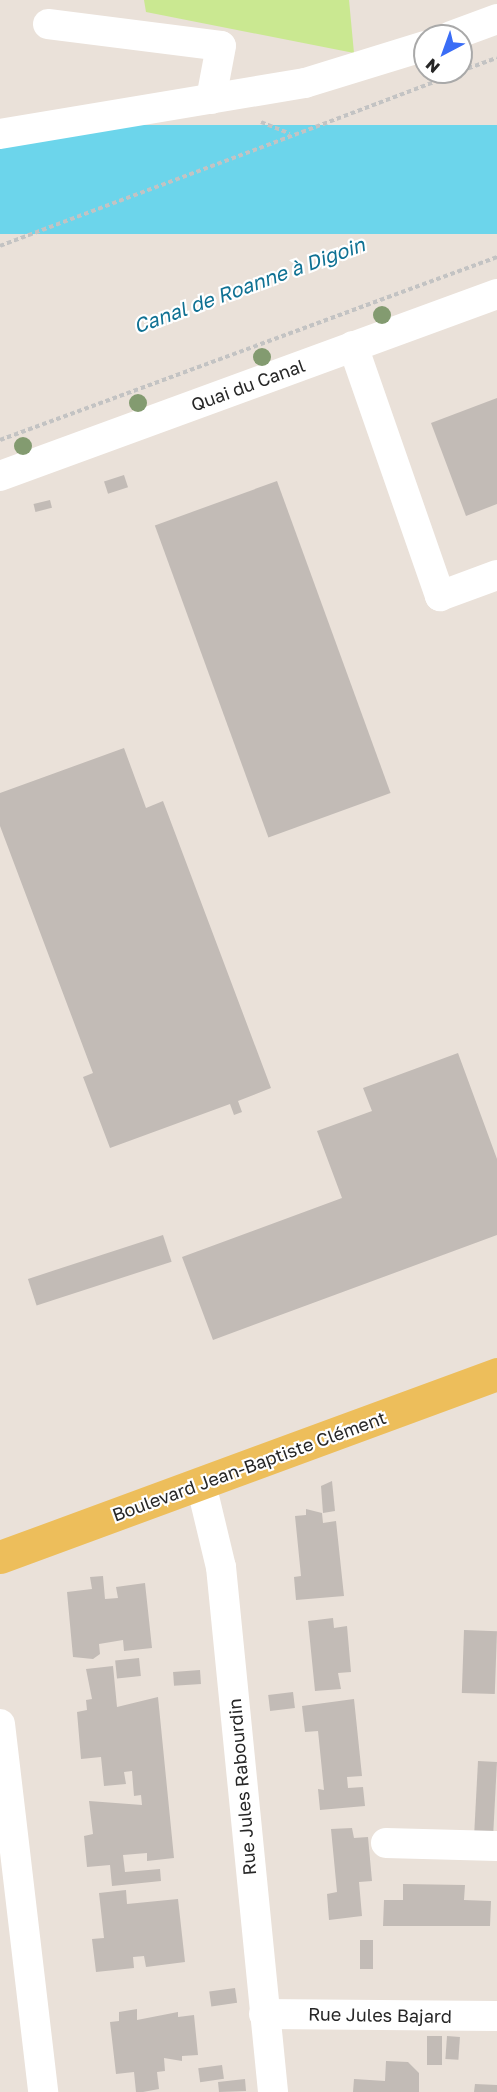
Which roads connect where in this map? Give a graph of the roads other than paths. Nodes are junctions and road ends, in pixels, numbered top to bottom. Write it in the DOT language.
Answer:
graph roads {
  1 [pos="497,19"];
  2 [pos="48,24"];
  3 [pos="473,28"];
  4 [pos="413,50"];
  5 [pos="211,99"];
  6 [pos="0,134"];
  7 [pos="497,294"];
  8 [pos="353,346"];
  9 [pos="0,476"];
  10 [pos="497,575"];
  11 [pos="497,1374"];
  12 [pos="201,1484"];
  13 [pos="0,1557"];
  14 [pos="0,1724"];
  15 [pos="386,1843"];
  16 [pos="497,1846"];
  17 [pos="264,2014"];
  18 [pos="497,2016"];
  19 [pos="43,2092"];
  20 [pos="273,2092"];
  1 -- 3 [label="street"];
  2 -- 5 [label="street"];
  4 -- 5 [label="street"];
  5 -- 6 [label="street"];
  7 -- 8 [label="street, Quai du Canal"];
  8 -- 9 [label="street, Quai du Canal"];
  8 -- 10 [label="street"];
  11 -- 12 [label="main road, Boulevard Jean-Baptiste Clément"];
  12 -- 13 [label="main road, Boulevard Jean-Baptiste Clément"];
  12 -- 17 [label="street, Rue Jules Rabourdin"];
  14 -- 19 [label="street"];
  15 -- 16 [label="street"];
  17 -- 18 [label="street, Rue Jules Bajard"];
  17 -- 20 [label="street, Rue Jules Rabourdin"];
}
